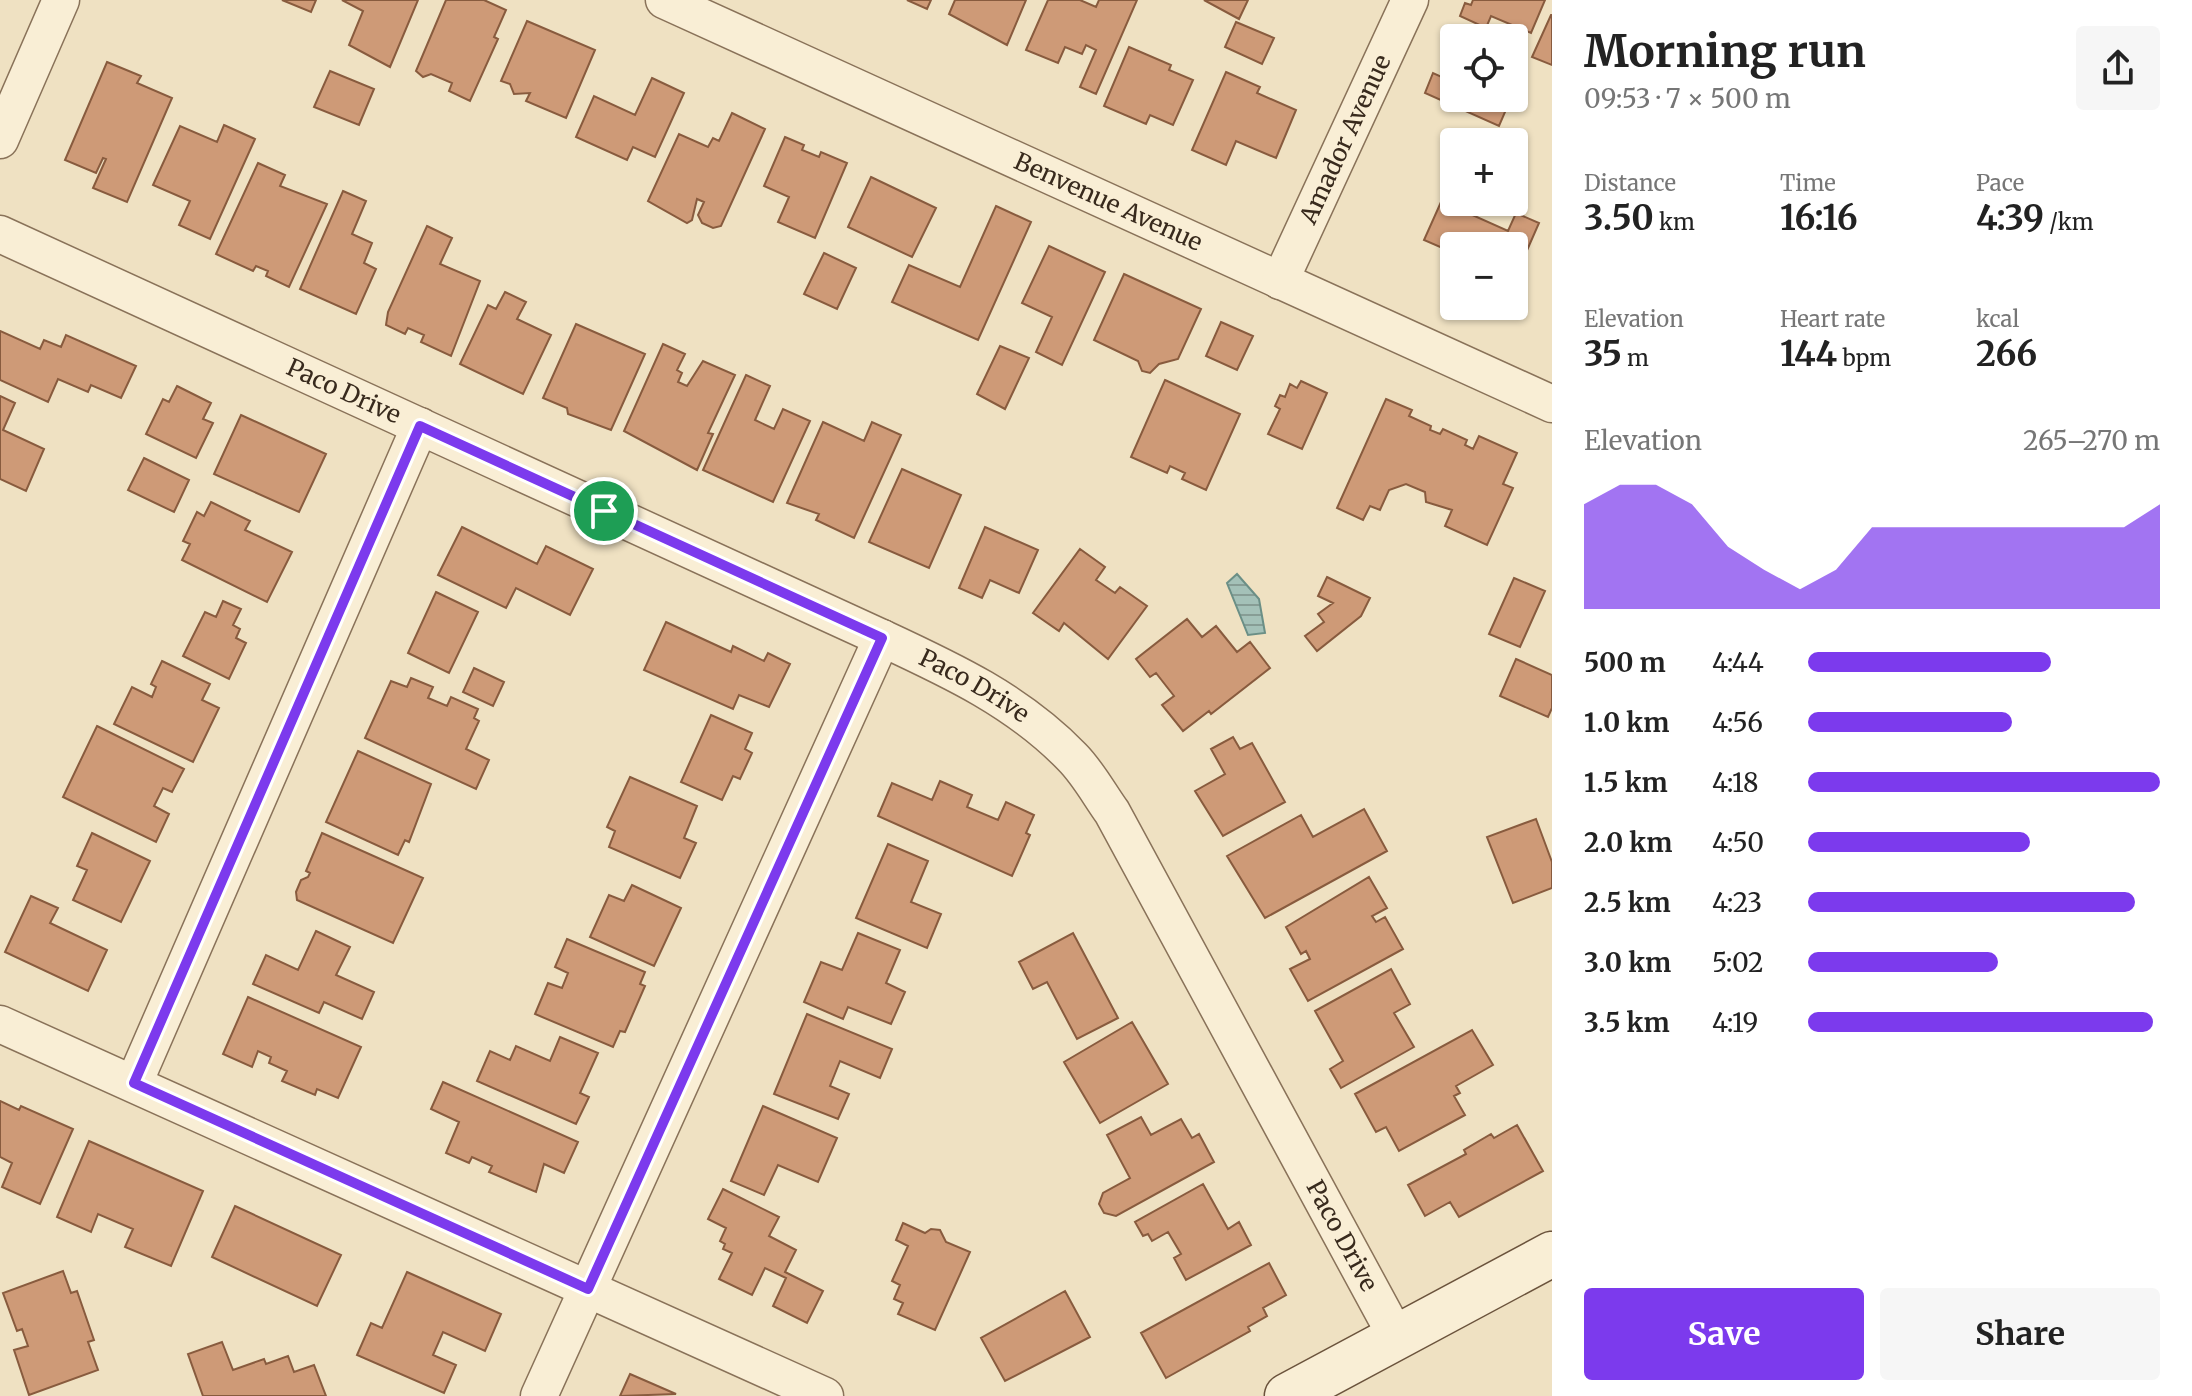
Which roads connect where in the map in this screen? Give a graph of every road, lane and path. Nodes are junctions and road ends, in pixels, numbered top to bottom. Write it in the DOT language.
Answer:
graph roads {
  1 [pos="61,0"];
  2 [pos="664,0"];
  3 [pos="1410,0"];
  4 [pos="0,140"];
  5 [pos="0,234"];
  6 [pos="1280,281"];
  7 [pos="1552,404"];
  8 [pos="420,426"];
  9 [pos="882,638"];
  10 [pos="0,1024"];
  11 [pos="134,1083"];
  12 [pos="1552,1254"];
  13 [pos="588,1289"];
  14 [pos="1396,1336"];
  15 [pos="539,1396"];
  16 [pos="825,1396"];
  17 [pos="1287,1396"];
  1 -- 4 [label="street"];
  2 -- 6 [label="street, Benvenue Avenue"];
  3 -- 6 [label="street, Amador Avenue"];
  5 -- 8 [label="street, Paco Drive"];
  6 -- 7 [label="street, Benvenue Avenue"];
  8 -- 9 [label="street, Paco Drive"];
  8 -- 11 [label="street"];
  9 -- 13 [label="street"];
  9 -- 14 [label="street, Paco Drive"];
  10 -- 11 [label="street"];
  11 -- 13 [label="street"];
  12 -- 14 [label="main road"];
  13 -- 15 [label="street"];
  13 -- 16 [label="street"];
  14 -- 17 [label="main road"];
}
